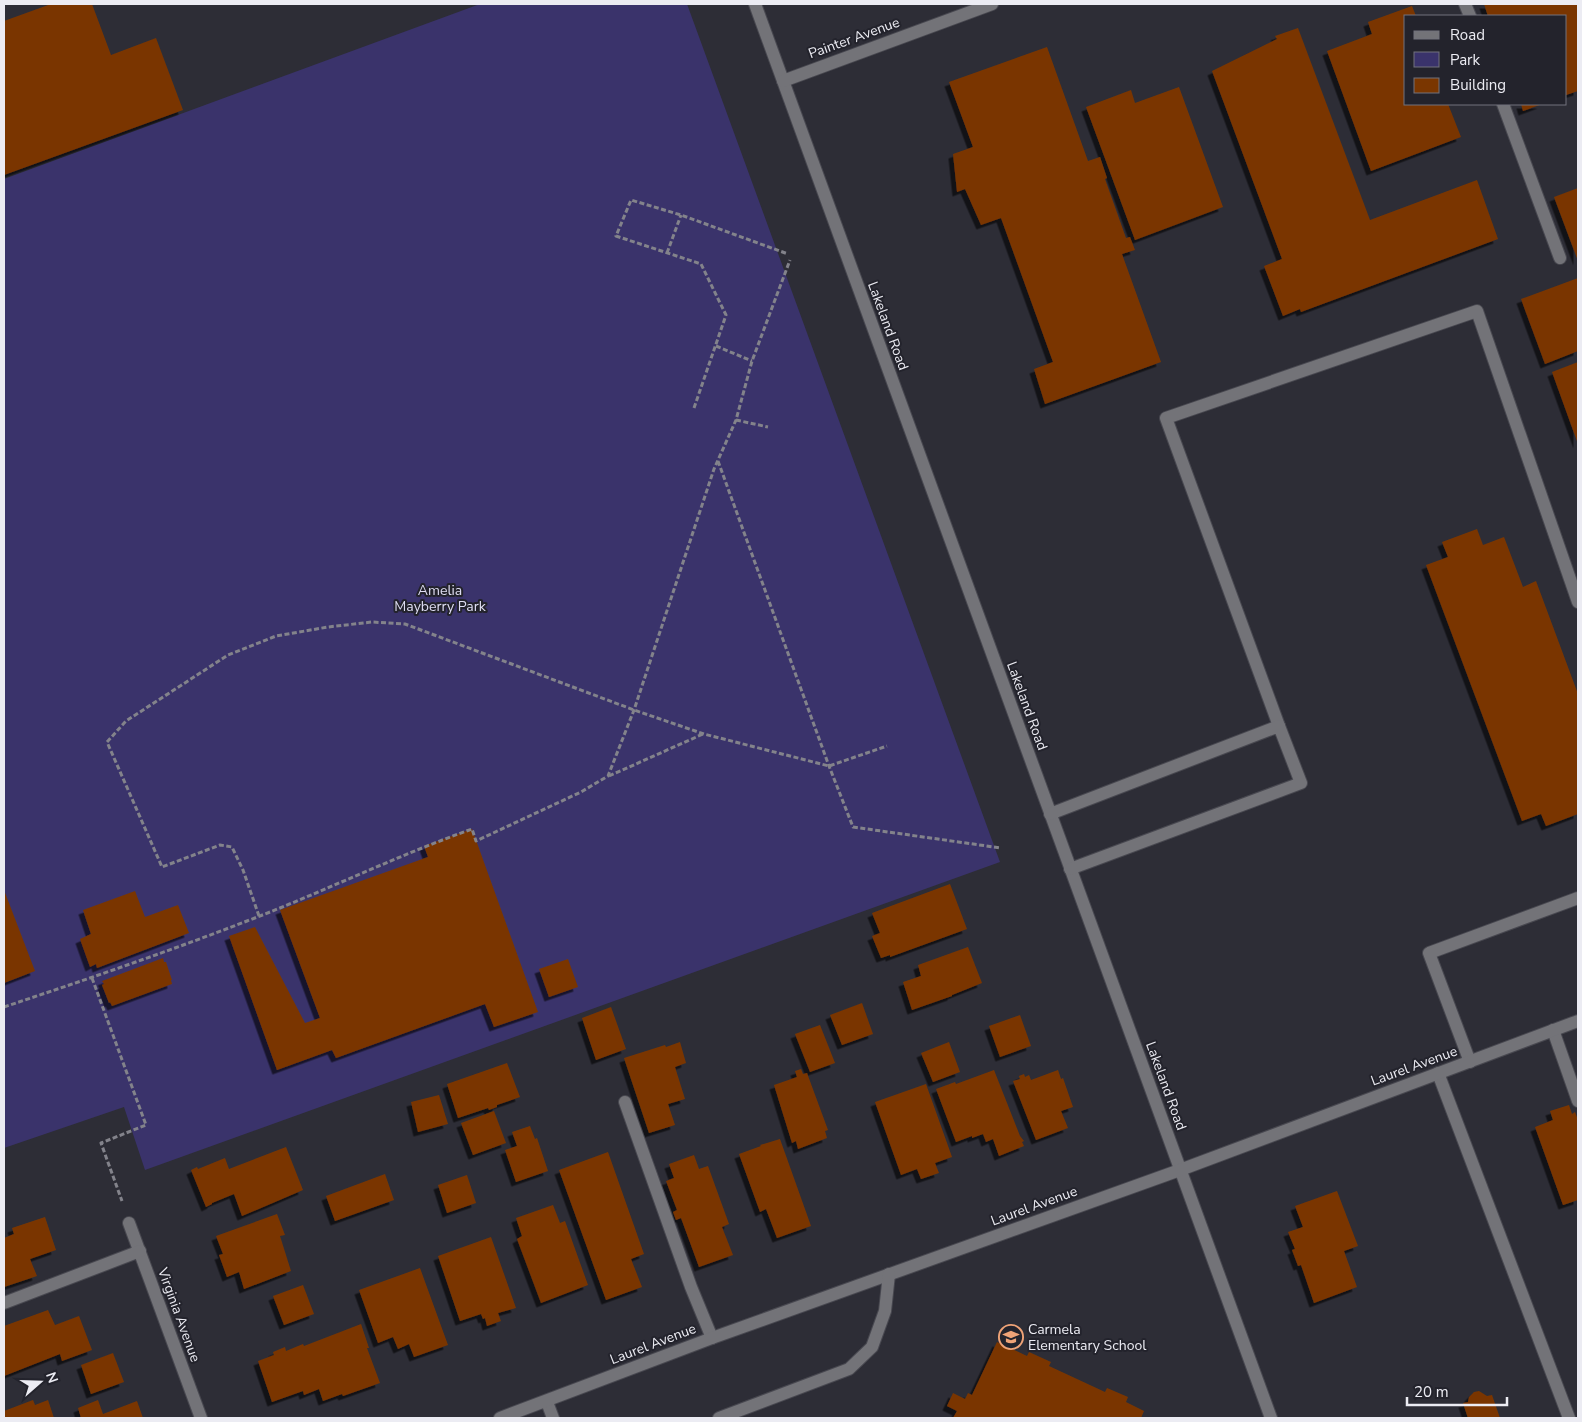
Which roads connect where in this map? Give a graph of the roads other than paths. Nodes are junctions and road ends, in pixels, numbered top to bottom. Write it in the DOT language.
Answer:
graph roads {
  1 [pos="754,4"];
  2 [pos="992,4"];
  3 [pos="783,80"];
  4 [pos="1502,105"];
  5 [pos="1560,258"];
  6 [pos="1578,602"];
  7 [pos="1279,726"];
  8 [pos="1050,814"];
  9 [pos="1070,869"];
  10 [pos="1578,898"];
  11 [pos="1578,1021"];
  12 [pos="1553,1030"];
  13 [pos="1470,1062"];
  14 [pos="1438,1073"];
  15 [pos="626,1102"];
  16 [pos="1578,1102"];
  17 [pos="1180,1170"];
  18 [pos="130,1222"];
  19 [pos="140,1251"];
  20 [pos="889,1274"];
  21 [pos="4,1303"];
  22 [pos="712,1338"];
  23 [pos="547,1402"];
  24 [pos="201,1418"];
  25 [pos="500,1418"];
  26 [pos="553,1418"];
  27 [pos="719,1418"];
  28 [pos="1271,1418"];
  29 [pos="1569,1418"];
  1 -- 3 [label="street, Lakeland Road"];
  2 -- 3 [label="street, Painter Avenue"];
  3 -- 8 [label="street, Lakeland Road"];
  4 -- 5 [label="street"];
  6 -- 7 [label="street"];
  7 -- 8 [label="street"];
  7 -- 9 [label="street"];
  8 -- 9 [label="street, Lakeland Road"];
  9 -- 17 [label="street, Lakeland Road"];
  10 -- 13 [label="street"];
  11 -- 12 [label="street, Laurel Avenue"];
  12 -- 13 [label="street, Laurel Avenue"];
  12 -- 16 [label="street"];
  13 -- 14 [label="street, Laurel Avenue"];
  14 -- 17 [label="street, Laurel Avenue"];
  14 -- 29 [label="street"];
  15 -- 22 [label="street"];
  17 -- 20 [label="street, Laurel Avenue"];
  17 -- 28 [label="street, Lakeland Road"];
  18 -- 19 [label="street, Virginia Avenue"];
  19 -- 21 [label="street"];
  19 -- 24 [label="street, Virginia Avenue"];
  20 -- 22 [label="street, Laurel Avenue"];
  20 -- 27 [label="street"];
  22 -- 23 [label="street, Laurel Avenue"];
  23 -- 25 [label="street, Laurel Avenue"];
  23 -- 26 [label="street"];
}
